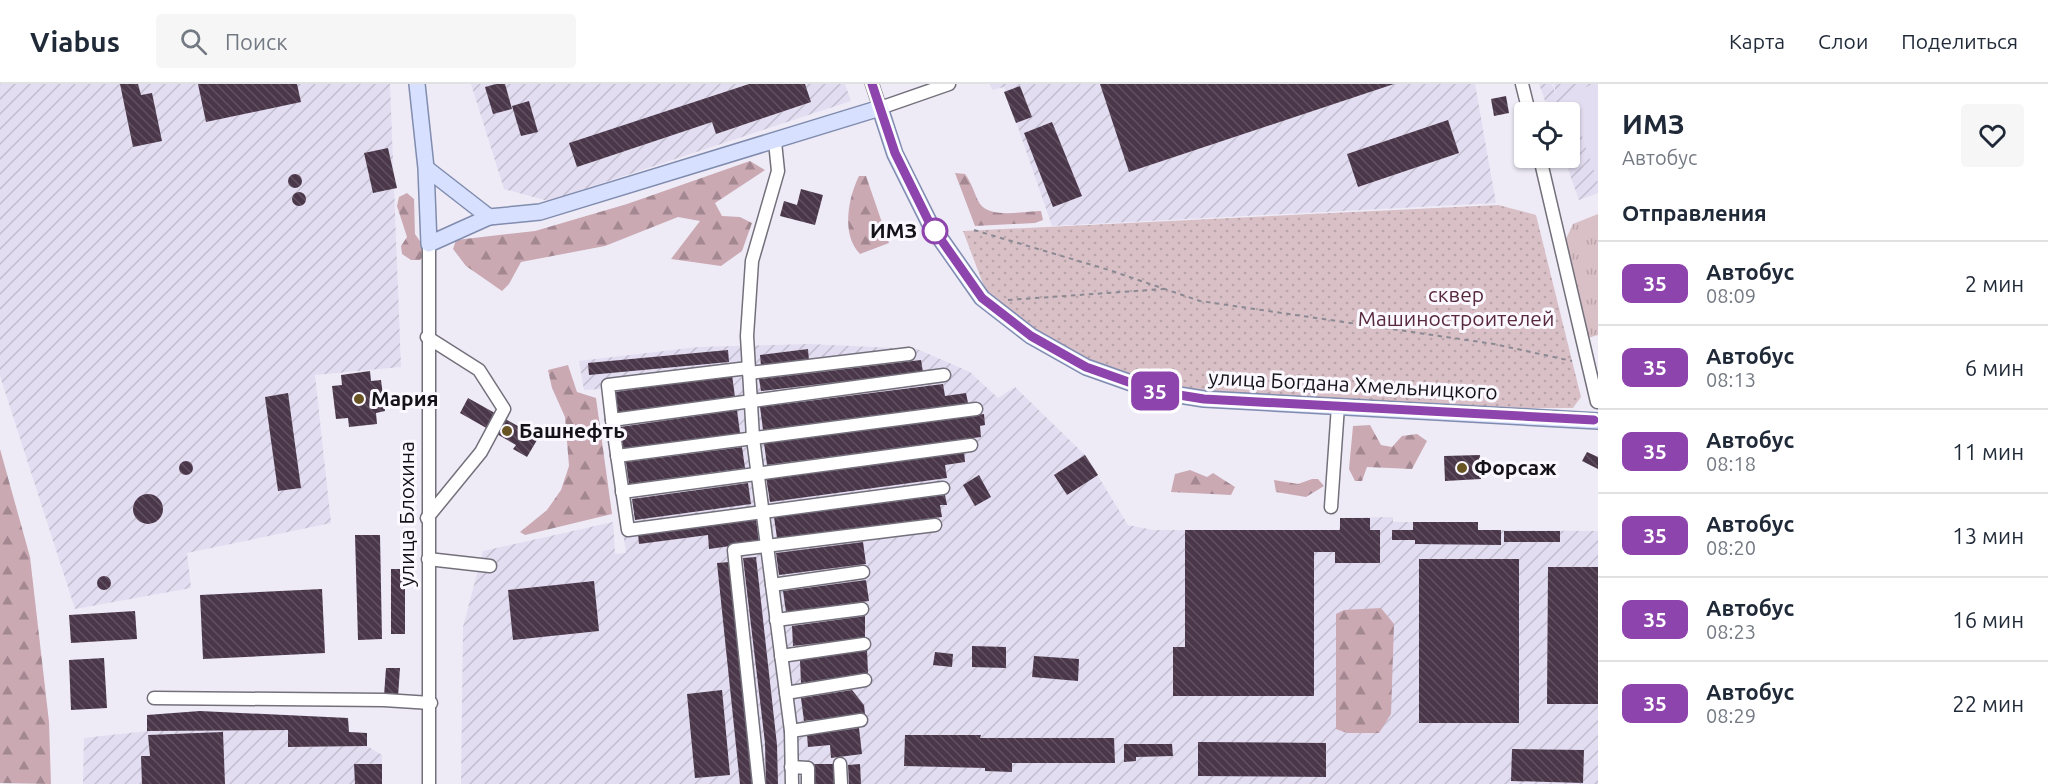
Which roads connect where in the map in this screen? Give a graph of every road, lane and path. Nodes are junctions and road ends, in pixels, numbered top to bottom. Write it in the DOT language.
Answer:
graph roads {
  1 [pos="417,84"];
  2 [pos="872,84"];
  3 [pos="949,84"];
  4 [pos="1522,84"];
  5 [pos="1526,102"];
  6 [pos="880,108"];
  7 [pos="775,142"];
  8 [pos="426,168"];
  9 [pos="1542,168"];
  10 [pos="489,218"];
  11 [pos="974,230"];
  12 [pos="429,244"];
  13 [pos="1167,289"];
  14 [pos="1005,300"];
  15 [pos="427,337"];
  16 [pos="909,354"];
  17 [pos="1572,361"];
  18 [pos="748,370"];
  19 [pos="944,375"];
  20 [pos="750,401"];
  21 [pos="1597,401"];
  22 [pos="1338,406"];
  23 [pos="976,409"];
  24 [pos="612,420"];
  25 [pos="1596,421"];
  26 [pos="753,438"];
  27 [pos="971,445"];
  28 [pos="617,456"];
  29 [pos="757,473"];
  30 [pos="943,488"];
  31 [pos="622,492"];
  32 [pos="1331,507"];
  33 [pos="762,511"];
  34 [pos="427,518"];
  35 [pos="935,525"];
  36 [pos="767,547"];
  37 [pos="428,559"];
  38 [pos="490,566"];
  39 [pos="863,572"];
  40 [pos="772,585"];
  41 [pos="862,609"];
  42 [pos="776,620"];
  43 [pos="864,644"];
  44 [pos="781,656"];
  45 [pos="865,680"];
  46 [pos="786,693"];
  47 [pos="154,698"];
  48 [pos="430,702"];
  49 [pos="861,720"];
  50 [pos="791,731"];
  51 [pos="840,764"];
  52 [pos="791,767"];
  53 [pos="429,784"];
  54 [pos="759,784"];
  55 [pos="792,784"];
  56 [pos="808,784"];
  57 [pos="841,784"];
  1 -- 8 [label="main road, улица Блохина"];
  2 -- 6 [label="street, улица Богдана Хмельницкого"];
  3 -- 6 [label="street"];
  4 -- 5 [label="street"];
  6 -- 7 [label="main road"];
  6 -- 22 [label="main road, улица Богдана Хмельницкого"];
  7 -- 10 [label="main road"];
  7 -- 18 [label="street"];
  8 -- 10 [label="main road"];
  8 -- 12 [label="main road, улица Блохина"];
  9 -- 21 [label="street"];
  10 -- 12 [label="main road"];
  11 -- 13 [label="path"];
  12 -- 15 [label="street, улица Блохина"];
  13 -- 14 [label="path"];
  13 -- 17 [label="path"];
  15 -- 34 [label="street, улица Блохина"];
  15 -- 34 [label="street"];
  16 -- 18 [label="street"];
  18 -- 20 [label="street"];
  18 -- 24 [label="street"];
  19 -- 20 [label="street"];
  20 -- 24 [label="street"];
  20 -- 26 [label="street"];
  21 -- 25 [label="street"];
  22 -- 25 [label="main road, улица Богдана Хмельницкого"];
  22 -- 32 [label="street"];
  23 -- 26 [label="street"];
  24 -- 28 [label="street"];
  26 -- 28 [label="street"];
  26 -- 29 [label="street"];
  27 -- 29 [label="street"];
  28 -- 31 [label="street"];
  29 -- 31 [label="street"];
  29 -- 33 [label="street"];
  30 -- 33 [label="street"];
  31 -- 33 [label="street"];
  33 -- 36 [label="street"];
  34 -- 37 [label="street, улица Блохина"];
  35 -- 36 [label="street"];
  36 -- 40 [label="street"];
  36 -- 54 [label="street"];
  37 -- 38 [label="street"];
  37 -- 48 [label="street, улица Блохина"];
  39 -- 40 [label="street"];
  40 -- 42 [label="street"];
  41 -- 42 [label="street"];
  42 -- 44 [label="street"];
  43 -- 44 [label="street"];
  44 -- 46 [label="street"];
  45 -- 46 [label="street"];
  46 -- 50 [label="street"];
  47 -- 48 [label="street"];
  48 -- 53 [label="street, улица Блохина"];
  49 -- 50 [label="street"];
  50 -- 52 [label="street"];
  51 -- 57 [label="street"];
  52 -- 55 [label="street"];
  52 -- 56 [label="street"];
}
